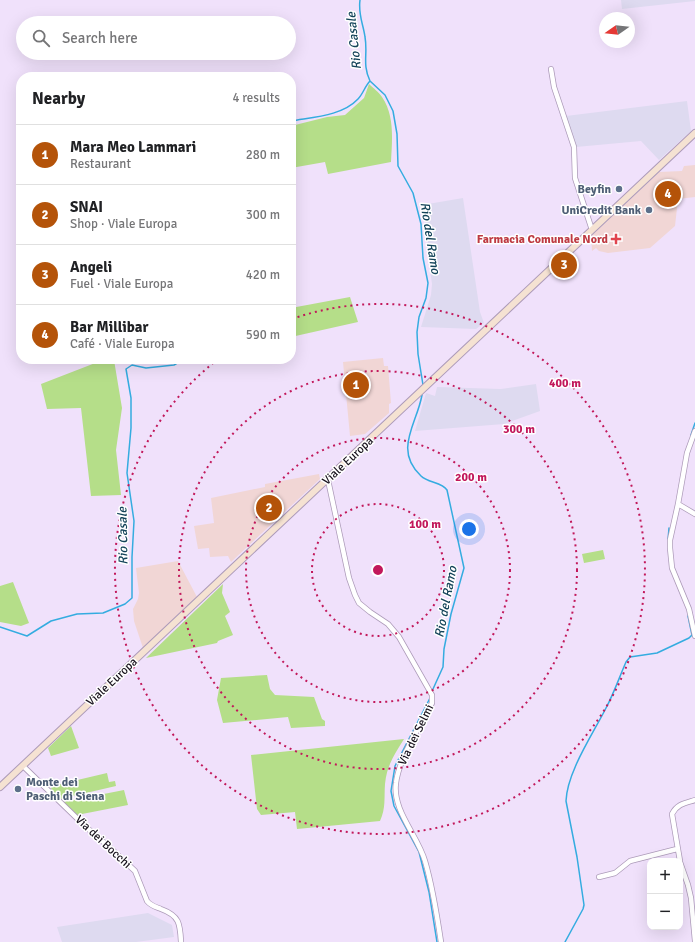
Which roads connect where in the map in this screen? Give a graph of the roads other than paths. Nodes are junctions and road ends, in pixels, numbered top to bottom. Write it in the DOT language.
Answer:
graph roads {
  1 [pos="551,69"];
  2 [pos="695,133"];
  3 [pos="592,230"];
  4 [pos="695,432"];
  5 [pos="328,480"];
  6 [pos="678,504"];
  7 [pos="695,514"];
  8 [pos="695,607"];
  9 [pos="689,609"];
  10 [pos="695,636"];
  11 [pos="23,766"];
  12 [pos="0,787"];
  13 [pos="695,800"];
  14 [pos="677,849"];
  15 [pos="679,858"];
  16 [pos="683,870"];
  17 [pos="599,876"];
  18 [pos="695,941"];
  19 [pos="181,942"];
  20 [pos="441,942"];
  1 -- 3 [label="street"];
  2 -- 3 [label="main road, Viale Europa"];
  3 -- 5 [label="main road, Viale Europa"];
  4 -- 6 [label="street"];
  5 -- 11 [label="main road, Viale Europa"];
  5 -- 20 [label="street, Via dei Selmi"];
  6 -- 7 [label="street"];
  6 -- 9 [label="street"];
  8 -- 9 [label="street"];
  9 -- 10 [label="street"];
  11 -- 12 [label="main road, Viale Europa"];
  11 -- 19 [label="street, Via dei Bocchi"];
  13 -- 14 [label="street"];
  14 -- 15 [label="street"];
  14 -- 17 [label="street"];
  16 -- 18 [label="street"];
}
